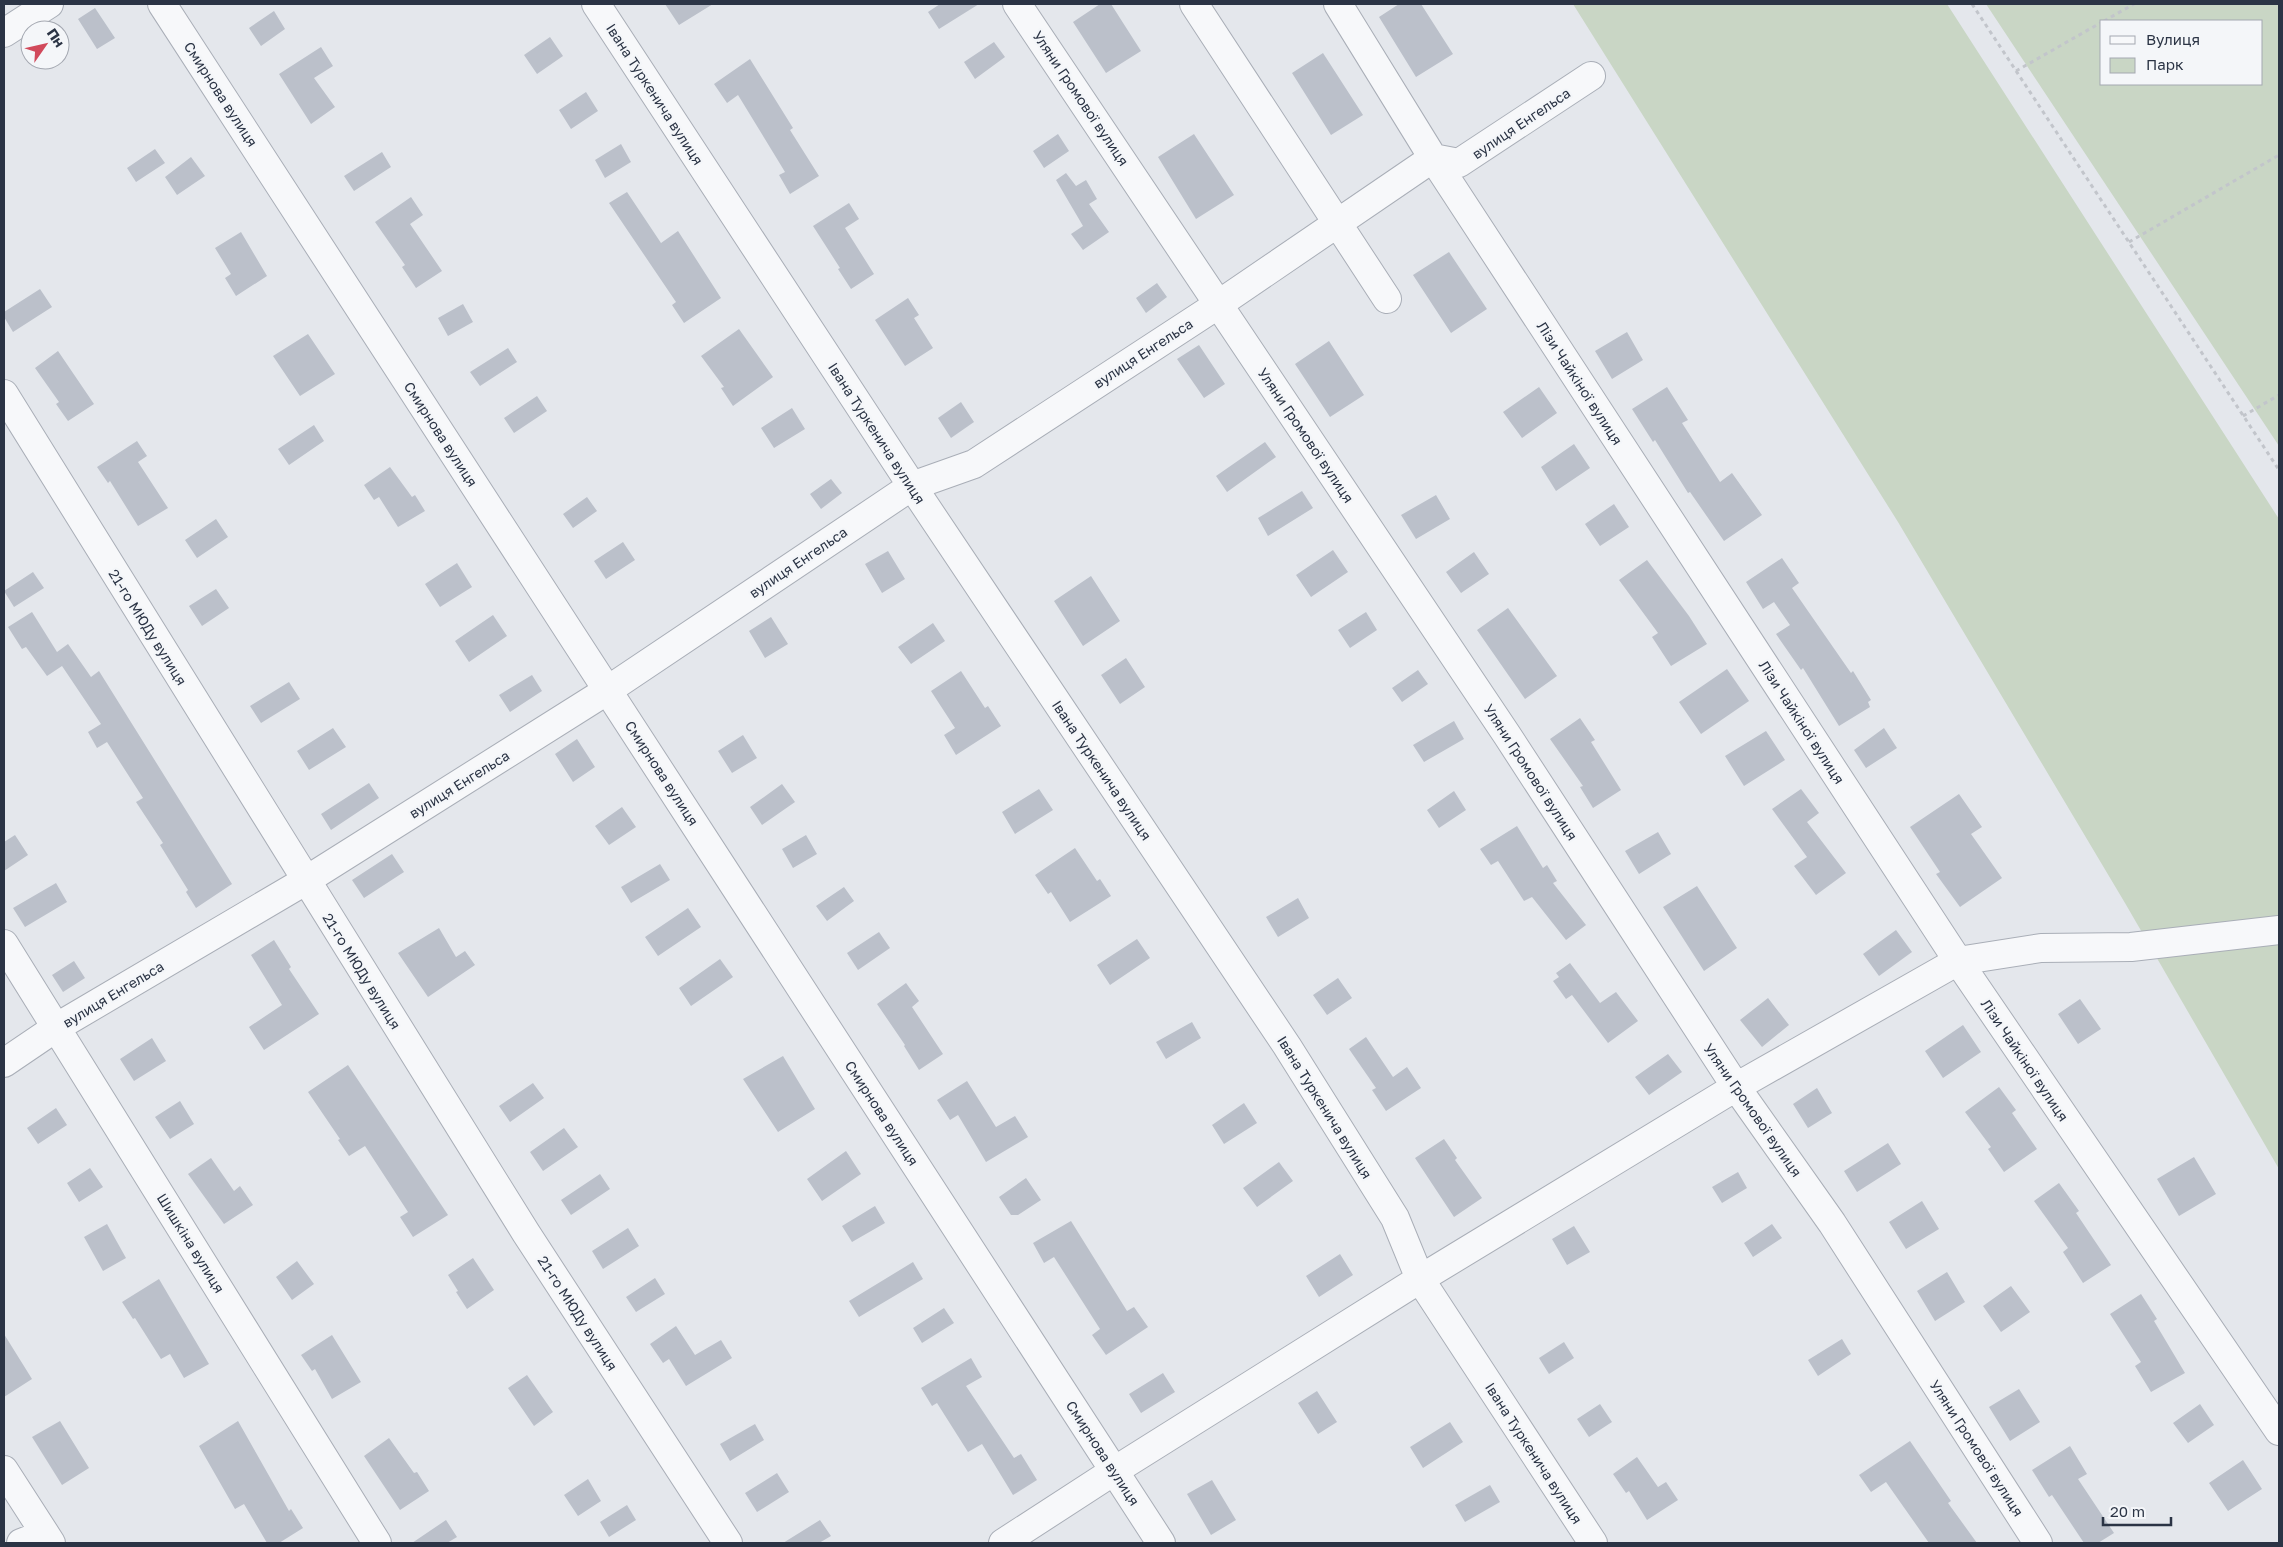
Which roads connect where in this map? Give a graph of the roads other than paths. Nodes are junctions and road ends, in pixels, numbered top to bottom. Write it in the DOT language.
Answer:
graph roads {
  1 [pos="49,4"];
  2 [pos="162,4"];
  3 [pos="596,4"];
  4 [pos="1017,4"];
  5 [pos="1194,4"];
  6 [pos="1338,4"];
  7 [pos="4,33"];
  8 [pos="1591,76"];
  9 [pos="1433,158"];
  10 [pos="1337,225"];
  11 [pos="1387,299"];
  12 [pos="1219,304"];
  13 [pos="4,394"];
  14 [pos="912,486"];
  15 [pos="608,690"];
  16 [pos="306,881"];
  17 [pos="2279,930"];
  18 [pos="4,944"];
  19 [pos="1958,961"];
  20 [pos="56,1028"];
  21 [pos="4,1063"];
  22 [pos="1736,1087"];
  23 [pos="1420,1280"];
  24 [pos="2279,1431"];
  25 [pos="4,1470"];
  26 [pos="1114,1471"];
  27 [pos="39,1540"];
  28 [pos="377,1543"];
  29 [pos="728,1543"];
  30 [pos="1003,1543"];
  31 [pos="1161,1543"];
  32 [pos="1593,1543"];
  33 [pos="2038,1543"];
  1 -- 7 [label="street"];
  2 -- 15 [label="street, Смирнова вулиця"];
  3 -- 14 [label="street, Івана Туркенича вулиця"];
  4 -- 12 [label="street, Уляни Громової вулиця"];
  5 -- 10 [label="street"];
  6 -- 9 [label="street, Лізи Чайкіної вулиця"];
  8 -- 9 [label="street, вулиця Енгельса"];
  9 -- 10 [label="street, вулиця Енгельса"];
  9 -- 19 [label="street, Лізи Чайкіної вулиця"];
  10 -- 11 [label="street"];
  10 -- 12 [label="street, вулиця Енгельса"];
  12 -- 14 [label="street, вулиця Енгельса"];
  12 -- 22 [label="street, Уляни Громової вулиця"];
  13 -- 16 [label="street, 21-го МЮДу вулиця"];
  14 -- 15 [label="street, вулиця Енгельса"];
  14 -- 23 [label="street, Івана Туркенича вулиця"];
  15 -- 16 [label="street, вулиця Енгельса"];
  15 -- 26 [label="street, Смирнова вулиця"];
  16 -- 20 [label="street, вулиця Енгельса"];
  16 -- 29 [label="street, 21-го МЮДу вулиця"];
  17 -- 19 [label="street"];
  18 -- 20 [label="street, Шишкіна вулиця"];
  19 -- 22 [label="street"];
  19 -- 24 [label="street, Лізи Чайкіної вулиця"];
  20 -- 21 [label="street, вулиця Енгельса"];
  20 -- 28 [label="street, Шишкіна вулиця"];
  22 -- 23 [label="street"];
  22 -- 33 [label="street, Уляни Громової вулиця"];
  23 -- 26 [label="street"];
  23 -- 32 [label="street, Івана Туркенича вулиця"];
  25 -- 27 [label="street"];
  26 -- 30 [label="street"];
  26 -- 31 [label="street, Смирнова вулиця"];
}
